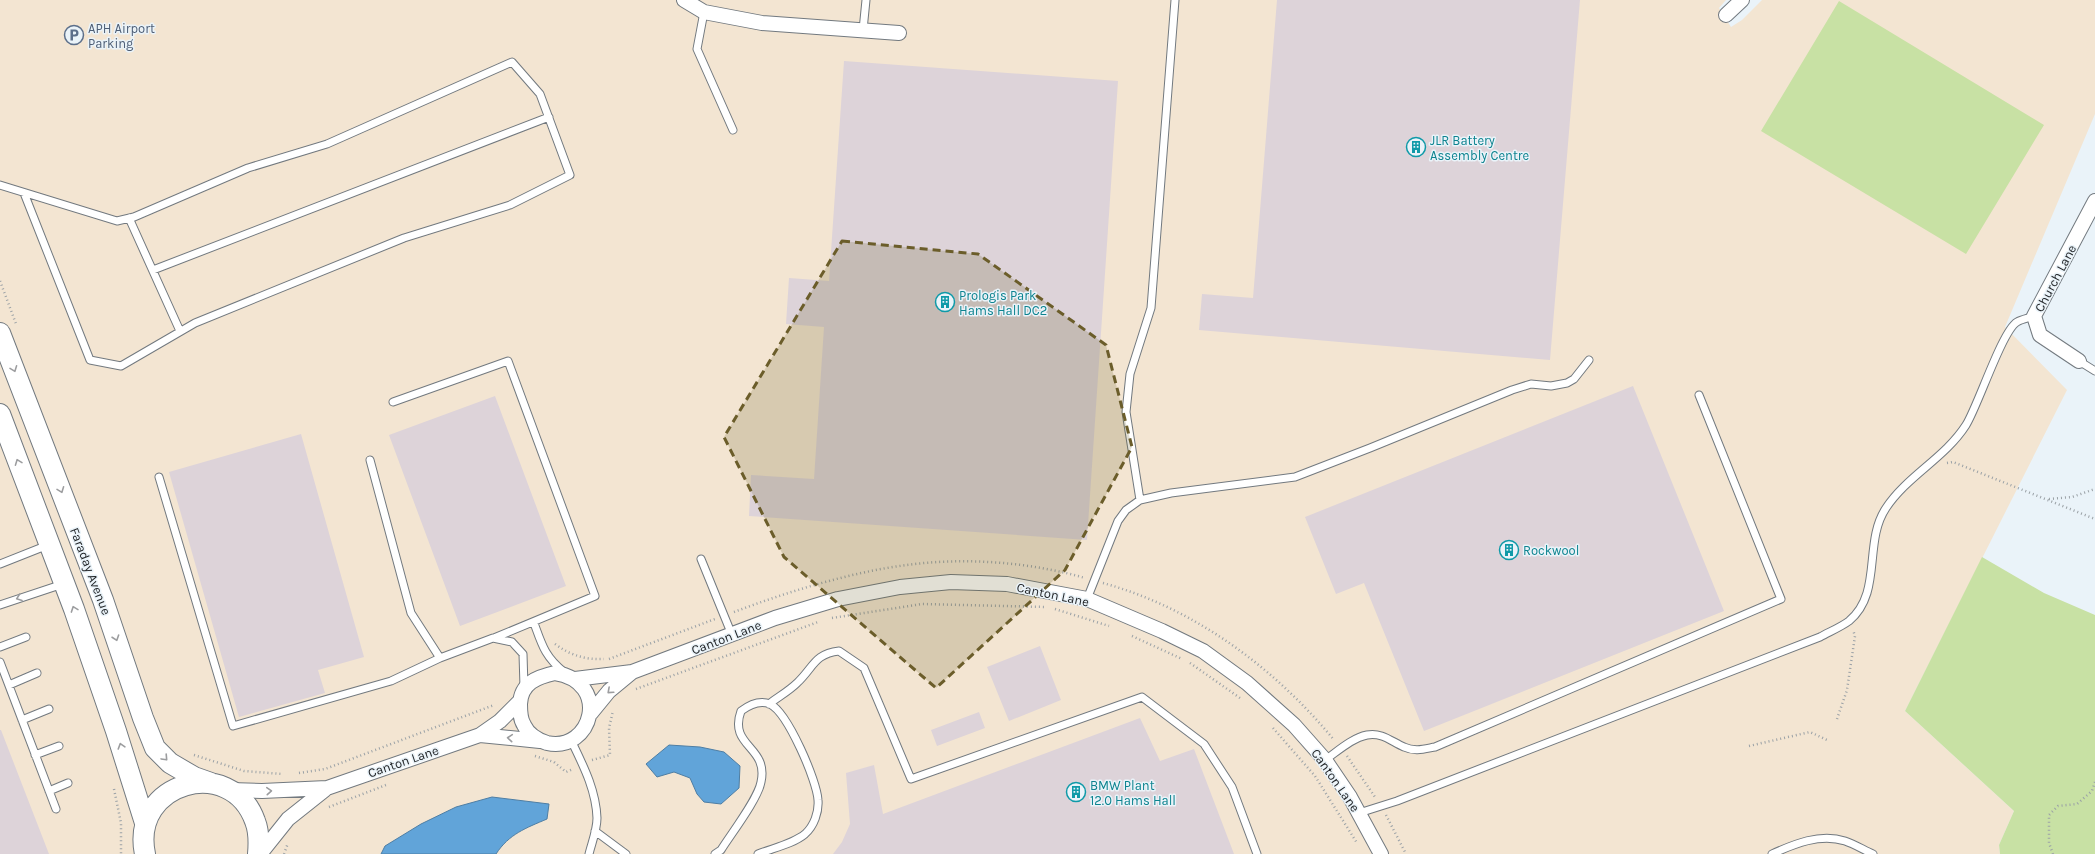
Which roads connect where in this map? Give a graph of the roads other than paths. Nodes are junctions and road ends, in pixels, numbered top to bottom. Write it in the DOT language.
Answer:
graph roads {
  1 [pos="684,0"];
  2 [pos="866,0"];
  3 [pos="1175,0"];
  4 [pos="1742,0"];
  5 [pos="704,12"];
  6 [pos="1726,15"];
  7 [pos="863,30"];
  8 [pos="899,33"];
  9 [pos="549,117"];
  10 [pos="734,130"];
  11 [pos="0,185"];
  12 [pos="24,193"];
  13 [pos="2095,201"];
  14 [pos="129,218"];
  15 [pos="153,270"];
  16 [pos="2034,316"];
  17 [pos="180,331"];
  18 [pos="0,333"];
  19 [pos="1589,360"];
  20 [pos="2079,361"];
  21 [pos="2095,371"];
  22 [pos="1699,395"];
  23 [pos="393,402"];
  24 [pos="0,414"];
  25 [pos="370,460"];
  26 [pos="159,477"];
  27 [pos="1140,500"];
  28 [pos="50,544"];
  29 [pos="701,559"];
  30 [pos="0,564"];
  31 [pos="65,584"];
  32 [pos="1087,600"];
  33 [pos="0,605"];
  34 [pos="534,623"];
  35 [pos="732,635"];
  36 [pos="26,637"];
  37 [pos="494,638"];
  38 [pos="0,647"];
  39 [pos="440,658"];
  40 [pos="0,662"];
  41 [pos="632,672"];
  42 [pos="37,673"];
  43 [pos="571,677"];
  44 [pos="9,685"];
  45 [pos="524,687"];
  46 [pos="520,701"];
  47 [pos="769,704"];
  48 [pos="49,708"];
  49 [pos="590,713"];
  50 [pos="22,720"];
  51 [pos="480,735"];
  52 [pos="571,740"];
  53 [pos="540,741"];
  54 [pos="59,746"];
  55 [pos="35,755"];
  56 [pos="1325,760"];
  57 [pos="68,783"];
  58 [pos="211,783"];
  59 [pos="327,788"];
  60 [pos="230,790"];
  61 [pos="49,791"];
  62 [pos="56,809"];
  63 [pos="1359,813"];
  64 [pos="145,823"];
  65 [pos="595,830"];
  66 [pos="145,854"];
  67 [pos="259,854"];
  68 [pos="589,854"];
  69 [pos="626,854"];
  70 [pos="715,854"];
  71 [pos="758,854"];
  72 [pos="1257,854"];
  73 [pos="1381,854"];
  74 [pos="1772,854"];
  75 [pos="1873,854"];
  1 -- 5 [label="street"];
  2 -- 7 [label="lane"];
  3 -- 27 [label="lane"];
  4 -- 6 [label="street"];
  5 -- 7 [label="street"];
  5 -- 10 [label="lane"];
  7 -- 8 [label="street"];
  9 -- 14 [label="lane"];
  9 -- 15 [label="lane"];
  9 -- 17 [label="lane"];
  11 -- 12 [label="lane"];
  12 -- 14 [label="lane"];
  12 -- 17 [label="lane"];
  13 -- 16 [label="street, Church Lane"];
  14 -- 15 [label="lane"];
  15 -- 17 [label="lane"];
  16 -- 20 [label="street, Church Lane"];
  16 -- 63 [label="lane"];
  18 -- 58 [label="street, Faraday Avenue, one-way"];
  19 -- 27 [label="lane"];
  20 -- 21 [label="lane"];
  22 -- 56 [label="lane"];
  23 -- 34 [label="lane"];
  28 -- 24 [label="street, one-way"];
  25 -- 39 [label="lane"];
  26 -- 39 [label="lane"];
  27 -- 32 [label="lane"];
  28 -- 30 [label="lane"];
  28 -- 31 [label="street"];
  29 -- 35 [label="lane"];
  31 -- 33 [label="lane, one-way"];
  64 -- 31 [label="street, one-way"];
  32 -- 35 [label="street, Canton Lane"];
  32 -- 56 [label="street, Canton Lane"];
  34 -- 37 [label="lane"];
  34 -- 43 [label="lane"];
  35 -- 41 [label="street, Canton Lane"];
  36 -- 38 [label="lane"];
  37 -- 39 [label="lane"];
  37 -- 45 [label="lane"];
  40 -- 44 [label="lane"];
  41 -- 43 [label="street, Canton Lane"];
  41 -- 49 [label="street, Canton Lane, one-way"];
  42 -- 44 [label="lane"];
  43 -- 45 [label="street"];
  43 -- 49 [label="street"];
  44 -- 50 [label="lane"];
  45 -- 46 [label="street"];
  46 -- 51 [label="street, Canton Lane"];
  46 -- 53 [label="street"];
  47 -- 70 [label="lane"];
  47 -- 71 [label="lane"];
  47 -- 72 [label="lane"];
  48 -- 50 [label="lane"];
  49 -- 52 [label="street"];
  50 -- 55 [label="lane"];
  53 -- 51 [label="street, Canton Lane, one-way"];
  51 -- 59 [label="street, Canton Lane"];
  52 -- 53 [label="street"];
  52 -- 65 [label="lane"];
  54 -- 55 [label="lane"];
  55 -- 61 [label="lane"];
  56 -- 63 [label="street, Canton Lane"];
  57 -- 61 [label="lane"];
  58 -- 60 [label="street, Faraday Avenue"];
  58 -- 64 [label="street"];
  60 -- 59 [label="street, Canton Lane, one-way"];
  59 -- 67 [label="street, Canton Lane"];
  60 -- 67 [label="street, Faraday Avenue"];
  61 -- 62 [label="lane"];
  63 -- 73 [label="street, Canton Lane"];
  64 -- 66 [label="street"];
  65 -- 68 [label="lane"];
  65 -- 69 [label="lane"];
  74 -- 75 [label="lane"];
}
